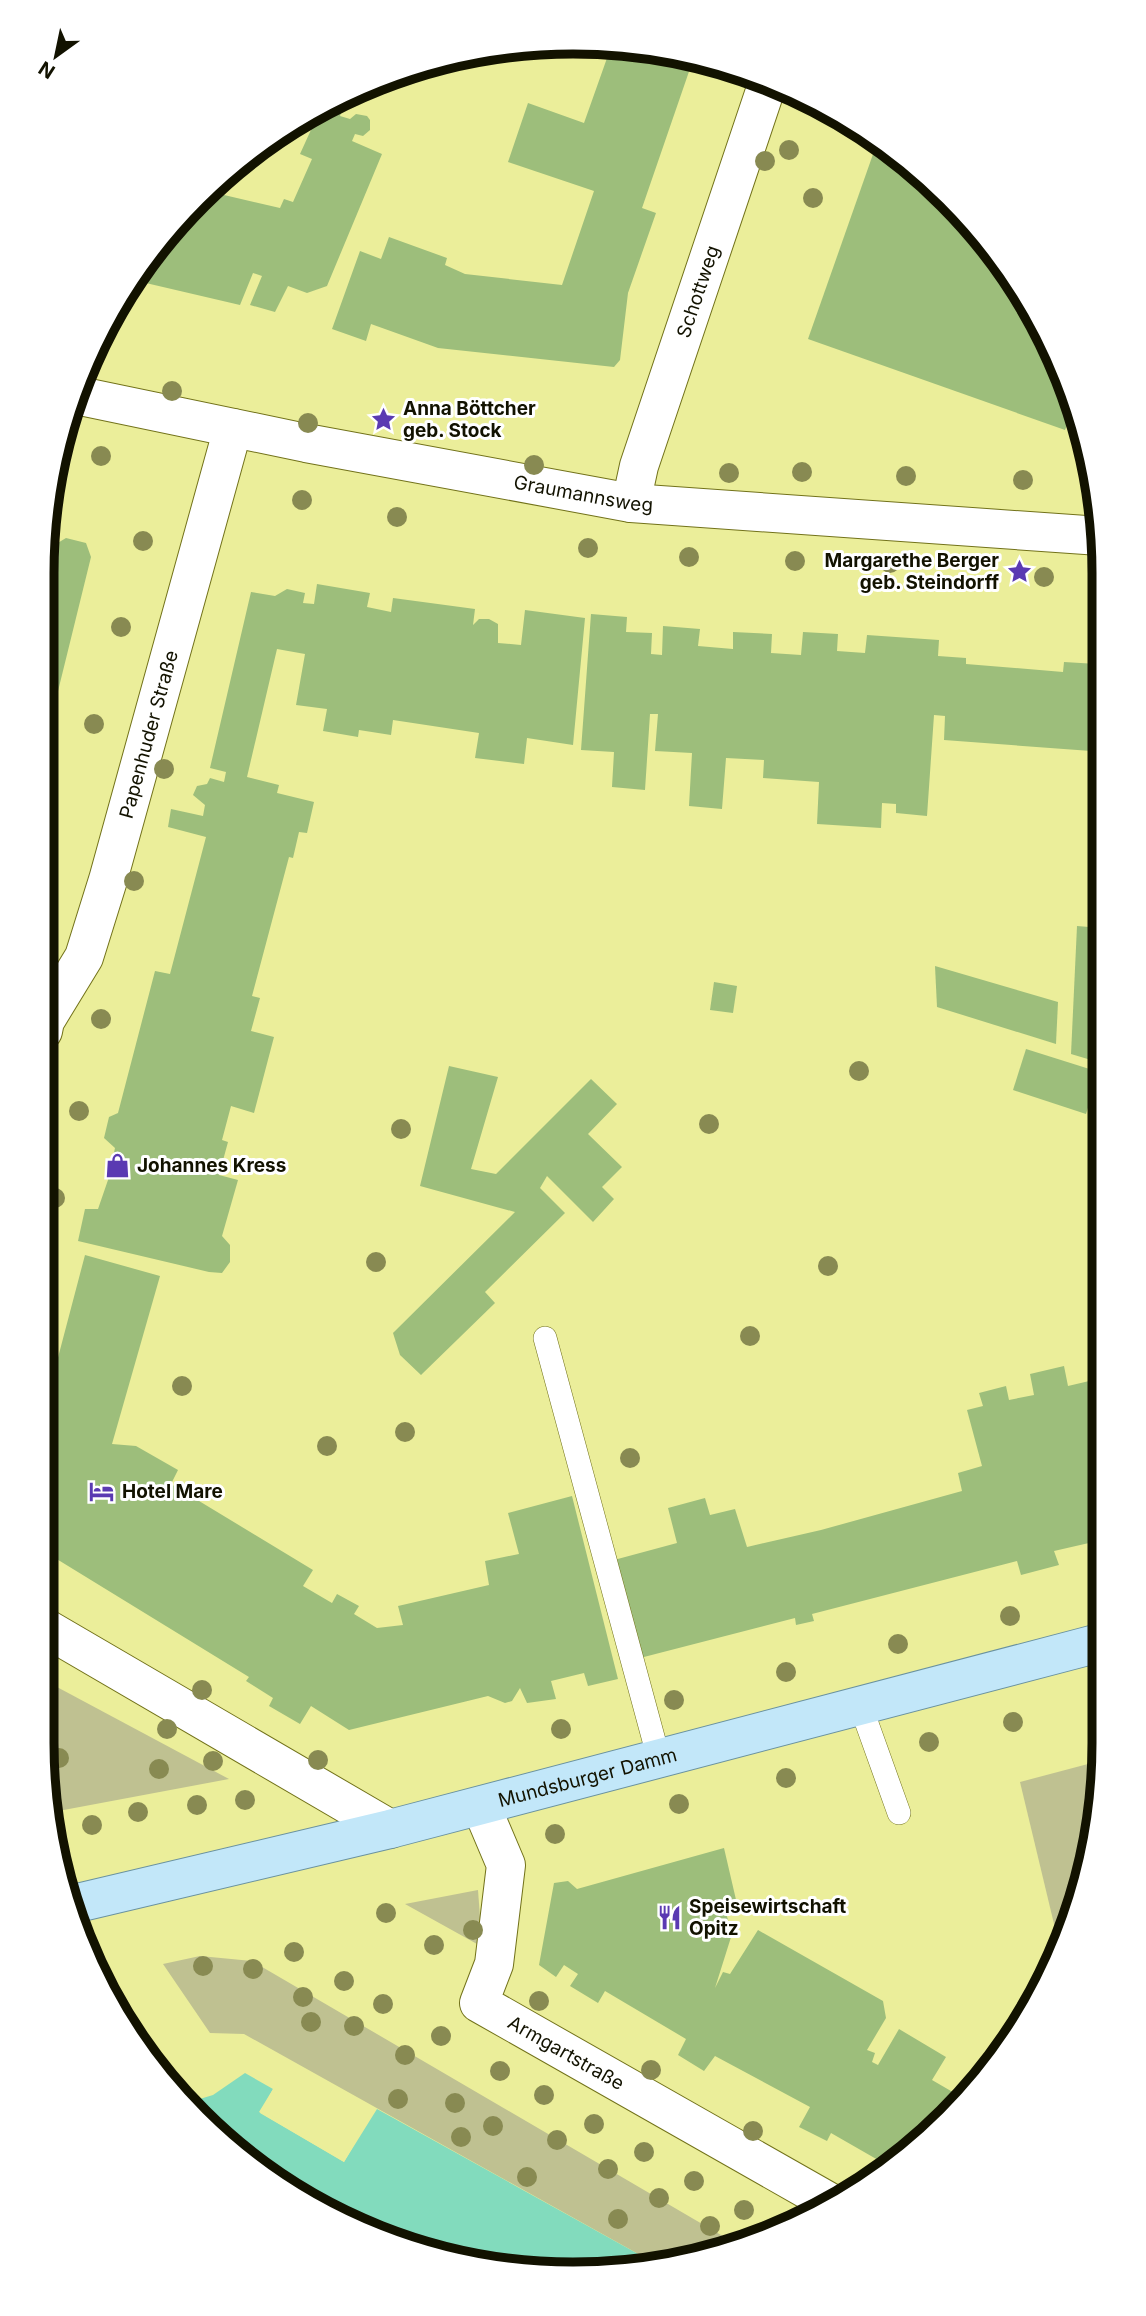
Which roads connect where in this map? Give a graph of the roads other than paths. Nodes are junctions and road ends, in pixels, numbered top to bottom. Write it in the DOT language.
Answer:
graph roads {
  1 [pos="765,91"];
  2 [pos="85,397"];
  3 [pos="233,428"];
  4 [pos="631,503"];
  5 [pos="1091,535"];
  6 [pos="54,1006"];
  7 [pos="545,1338"];
  8 [pos="54,1633"];
  9 [pos="1092,1645"];
  10 [pos="861,1707"];
  11 [pos="659,1759"];
  12 [pos="481,1806"];
  13 [pos="899,1813"];
  14 [pos="390,1829"];
  15 [pos="80,1902"];
  16 [pos="822,2198"];
  1 -- 4 [label="street, Schottweg"];
  2 -- 3 [label="street, Graumannsweg"];
  3 -- 4 [label="street, Graumannsweg"];
  3 -- 6 [label="street, Papenhuder Straße"];
  4 -- 5 [label="street, Graumannsweg"];
  7 -- 11 [label="lane"];
  8 -- 14 [label="street"];
  9 -- 10 [label="main road, Mundsburger Damm"];
  10 -- 11 [label="main road, Mundsburger Damm"];
  10 -- 13 [label="lane"];
  11 -- 12 [label="main road, Mundsburger Damm"];
  12 -- 14 [label="main road, Mundsburger Damm"];
  12 -- 16 [label="street, Armgartstraße"];
  14 -- 15 [label="main road, Mundsburger Damm"];
}
